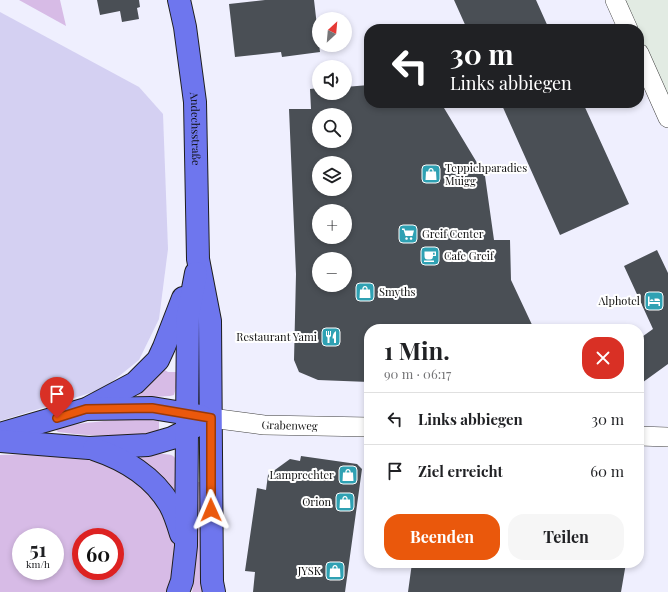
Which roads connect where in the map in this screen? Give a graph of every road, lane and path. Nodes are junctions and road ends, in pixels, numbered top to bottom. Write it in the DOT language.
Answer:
graph roads {
  1 [pos="179,0"];
  2 [pos="615,0"];
  3 [pos="626,24"];
  4 [pos="644,64"];
  5 [pos="668,118"];
  6 [pos="198,259"];
  7 [pos="188,388"];
  8 [pos="86,409"];
  9 [pos="211,418"];
  10 [pos="187,423"];
  11 [pos="364,427"];
  12 [pos="0,434"];
  13 [pos="644,436"];
  14 [pos="668,437"];
  15 [pos="0,441"];
  16 [pos="89,448"];
  17 [pos="186,546"];
  18 [pos="178,592"];
  19 [pos="214,592"];
  1 -- 6 [label="main road, Andechsstraße"];
  2 -- 3 [label="street"];
  4 -- 5 [label="street"];
  6 -- 7 [label="main road, Andechsstraße"];
  6 -- 8 [label="main road"];
  6 -- 9 [label="main road, Andechsstraße"];
  7 -- 9 [label="main road, Andechsstraße"];
  7 -- 10 [label="main road, Andechsstraße"];
  8 -- 10 [label="main road"];
  8 -- 12 [label="main road"];
  9 -- 10 [label="main road"];
  9 -- 11 [label="street, Grabenweg"];
  9 -- 19 [label="main road"];
  10 -- 16 [label="main road"];
  10 -- 17 [label="main road, Andechsstraße"];
  13 -- 14 [label="street"];
  15 -- 16 [label="main road"];
  16 -- 17 [label="main road"];
  17 -- 18 [label="main road, Andechsstraße"];
}
